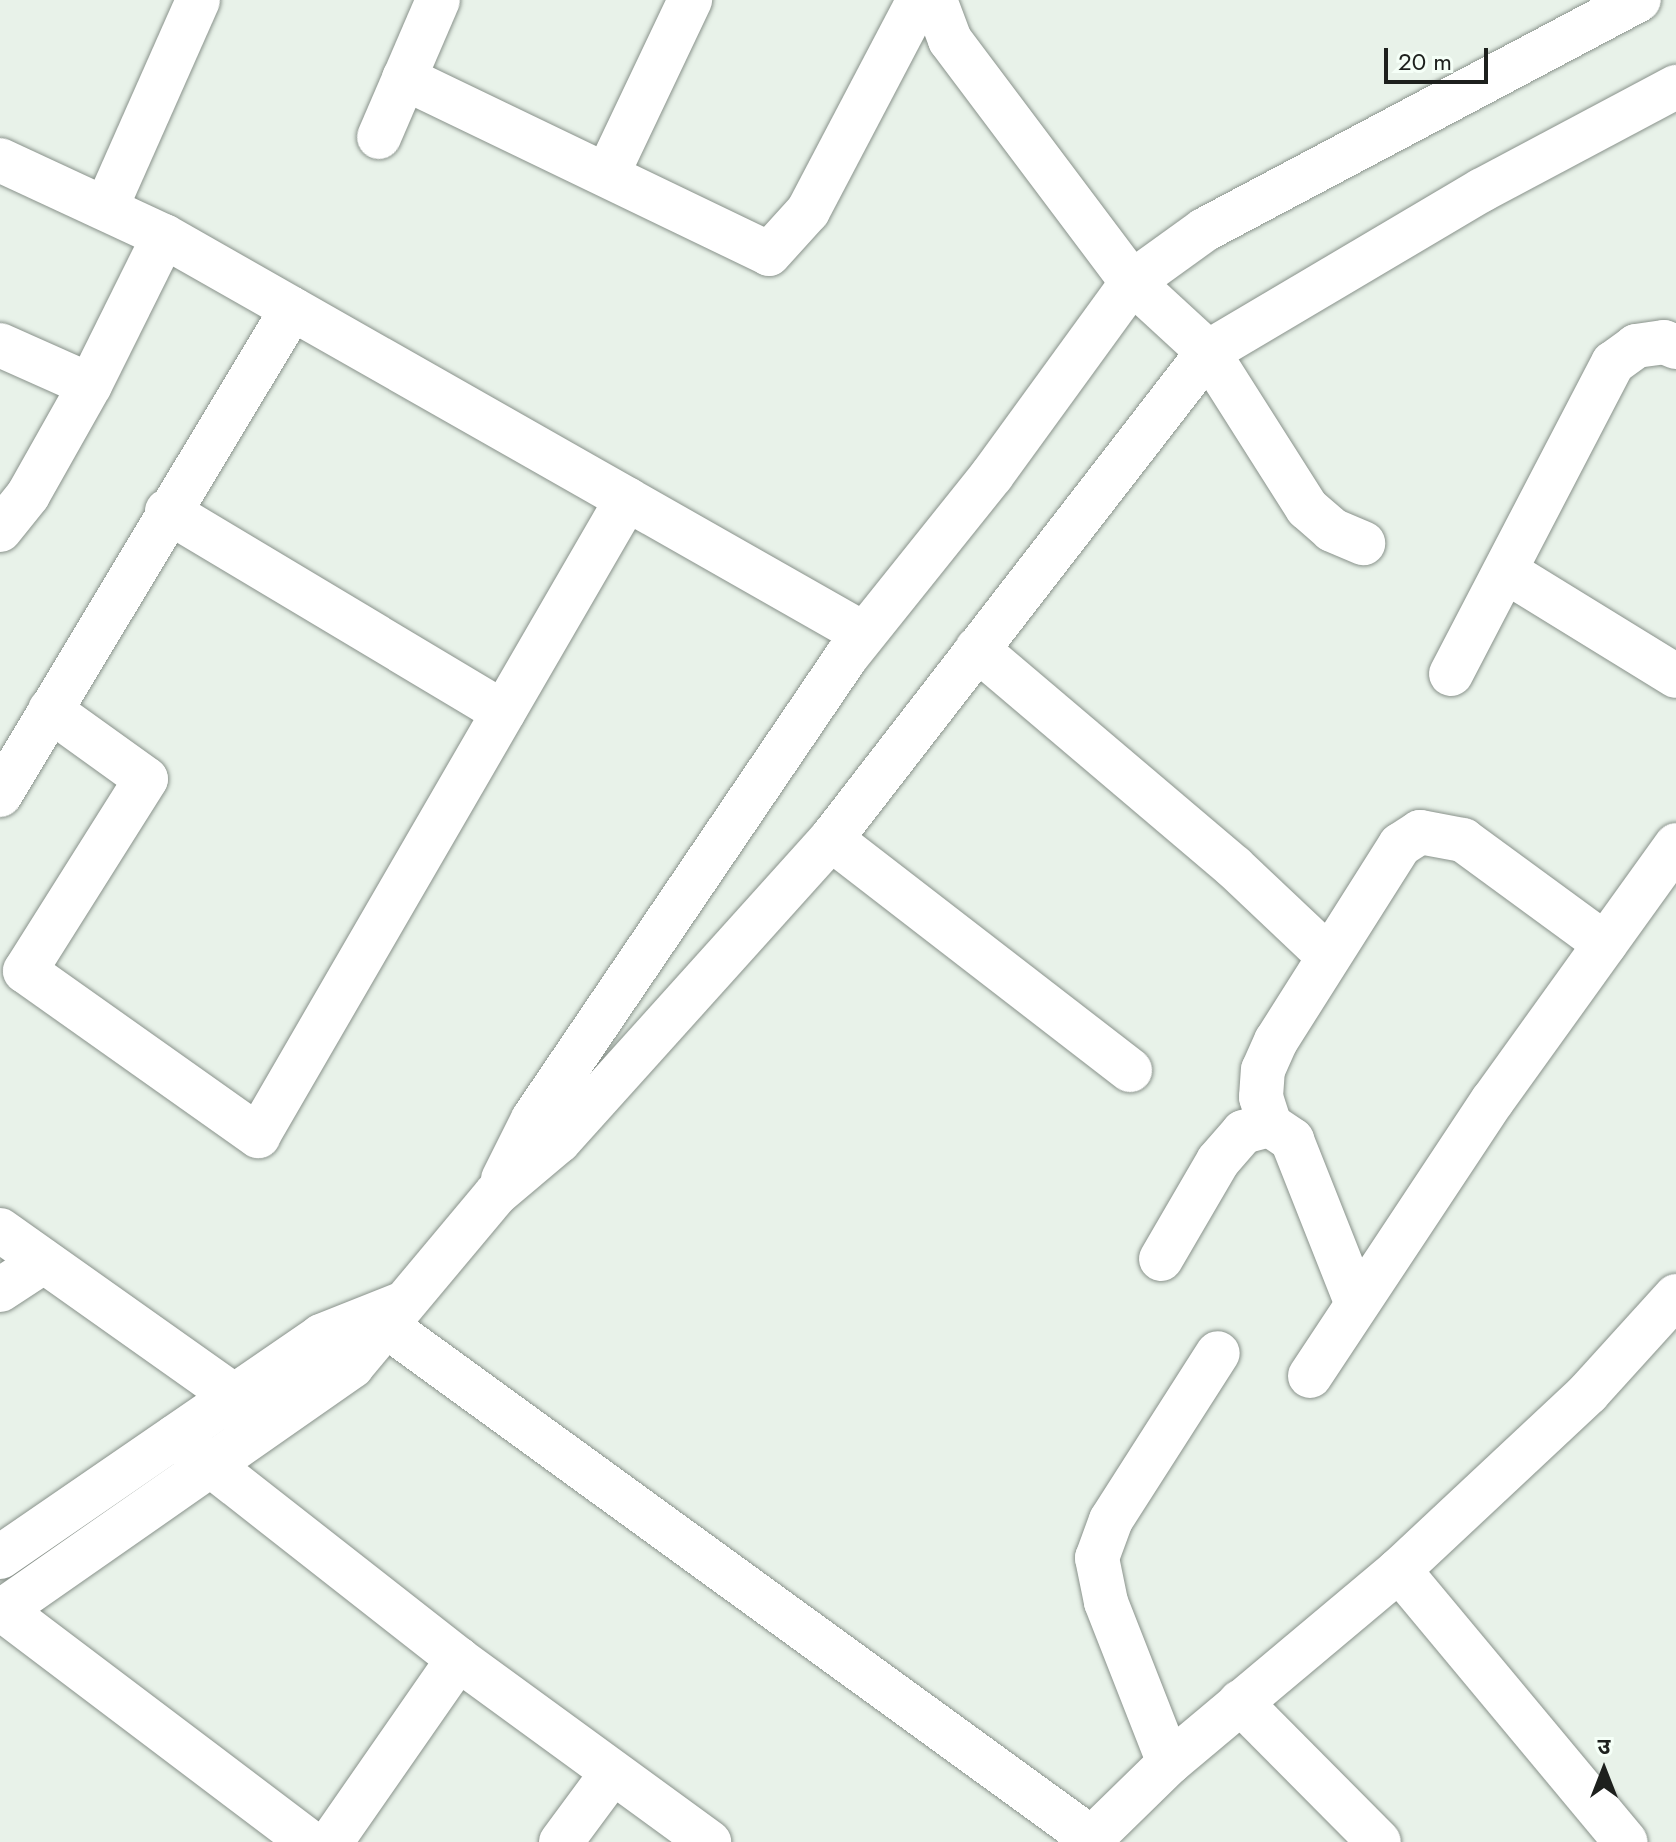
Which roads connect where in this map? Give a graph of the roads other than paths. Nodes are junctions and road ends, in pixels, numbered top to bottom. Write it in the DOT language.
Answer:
graph roads {
  1 [pos="198,0"];
  2 [pos="438,0"];
  3 [pos="690,0"];
  4 [pos="919,0"];
  5 [pos="935,0"];
  6 [pos="1639,0"];
  7 [pos="404,78"];
  8 [pos="1676,87"];
  9 [pos="379,137"];
  10 [pos="0,160"];
  11 [pos="607,175"];
  12 [pos="106,208"];
  13 [pos="164,236"];
  14 [pos="1132,282"];
  15 [pos="292,309"];
  16 [pos="0,345"];
  17 [pos="1676,347"];
  18 [pos="1208,352"];
  19 [pos="90,385"];
  20 [pos="627,499"];
  21 [pos="167,511"];
  22 [pos="0,530"];
  23 [pos="1363,543"];
  24 [pos="1507,572"];
  25 [pos="864,634"];
  26 [pos="977,649"];
  27 [pos="1451,674"];
  28 [pos="1676,676"];
  29 [pos="50,710"];
  30 [pos="503,712"];
  31 [pos="0,795"];
  32 [pos="831,839"];
  33 [pos="1676,845"];
  34 [pos="1605,944"];
  35 [pos="1327,955"];
  36 [pos="1130,1070"];
  37 [pos="1270,1125"];
  38 [pos="496,1194"];
  39 [pos="0,1230"];
  40 [pos="1161,1259"];
  41 [pos="43,1262"];
  42 [pos="0,1290"];
  43 [pos="1676,1296"];
  44 [pos="1356,1302"];
  45 [pos="393,1315"];
  46 [pos="1218,1353"];
  47 [pos="1310,1376"];
  48 [pos="236,1395"];
  49 [pos="269,1423"];
  50 [pos="191,1452"];
  51 [pos="0,1557"];
  52 [pos="1399,1570"];
  53 [pos="1,1610"];
  54 [pos="458,1659"];
  55 [pos="1240,1702"];
  56 [pos="1169,1763"];
  57 [pos="612,1773"];
  58 [pos="1090,1840"];
  59 [pos="1622,1840"];
  60 [pos="309,1842"];
  61 [pos="331,1842"];
  62 [pos="561,1842"];
  63 [pos="709,1842"];
  64 [pos="1379,1842"];
  1 -- 12 [label="street"];
  2 -- 7 [label="street"];
  3 -- 11 [label="street"];
  4 -- 11 [label="street"];
  5 -- 14 [label="street"];
  6 -- 14 [label="street"];
  7 -- 9 [label="street"];
  7 -- 11 [label="street"];
  8 -- 18 [label="street"];
  10 -- 12 [label="street"];
  12 -- 13 [label="street"];
  13 -- 15 [label="street"];
  13 -- 19 [label="street"];
  14 -- 18 [label="street"];
  14 -- 25 [label="street"];
  15 -- 20 [label="street"];
  15 -- 21 [label="street"];
  16 -- 19 [label="street"];
  17 -- 24 [label="street"];
  18 -- 23 [label="street"];
  18 -- 26 [label="street"];
  19 -- 22 [label="street"];
  20 -- 25 [label="street"];
  20 -- 30 [label="street"];
  21 -- 29 [label="street"];
  21 -- 30 [label="street"];
  24 -- 27 [label="street"];
  24 -- 28 [label="street"];
  25 -- 38 [label="street"];
  26 -- 32 [label="street"];
  26 -- 35 [label="street"];
  29 -- 30 [label="street"];
  29 -- 31 [label="street"];
  32 -- 36 [label="street"];
  32 -- 38 [label="street"];
  33 -- 34 [label="street"];
  34 -- 35 [label="street"];
  34 -- 44 [label="street"];
  35 -- 37 [label="street"];
  37 -- 40 [label="street"];
  37 -- 44 [label="street"];
  38 -- 45 [label="street"];
  39 -- 41 [label="street"];
  41 -- 42 [label="street"];
  41 -- 48 [label="street"];
  43 -- 52 [label="street"];
  44 -- 47 [label="street"];
  45 -- 48 [label="street"];
  45 -- 49 [label="street"];
  45 -- 58 [label="street"];
  46 -- 56 [label="street"];
  48 -- 49 [label="street"];
  48 -- 50 [label="street"];
  49 -- 50 [label="street"];
  50 -- 51 [label="street"];
  50 -- 53 [label="street"];
  50 -- 54 [label="street"];
  52 -- 55 [label="street"];
  52 -- 59 [label="street"];
  53 -- 60 [label="street"];
  54 -- 57 [label="street"];
  54 -- 61 [label="street"];
  55 -- 56 [label="street"];
  55 -- 64 [label="street"];
  56 -- 58 [label="street"];
  57 -- 62 [label="street"];
  57 -- 63 [label="street"];
}
